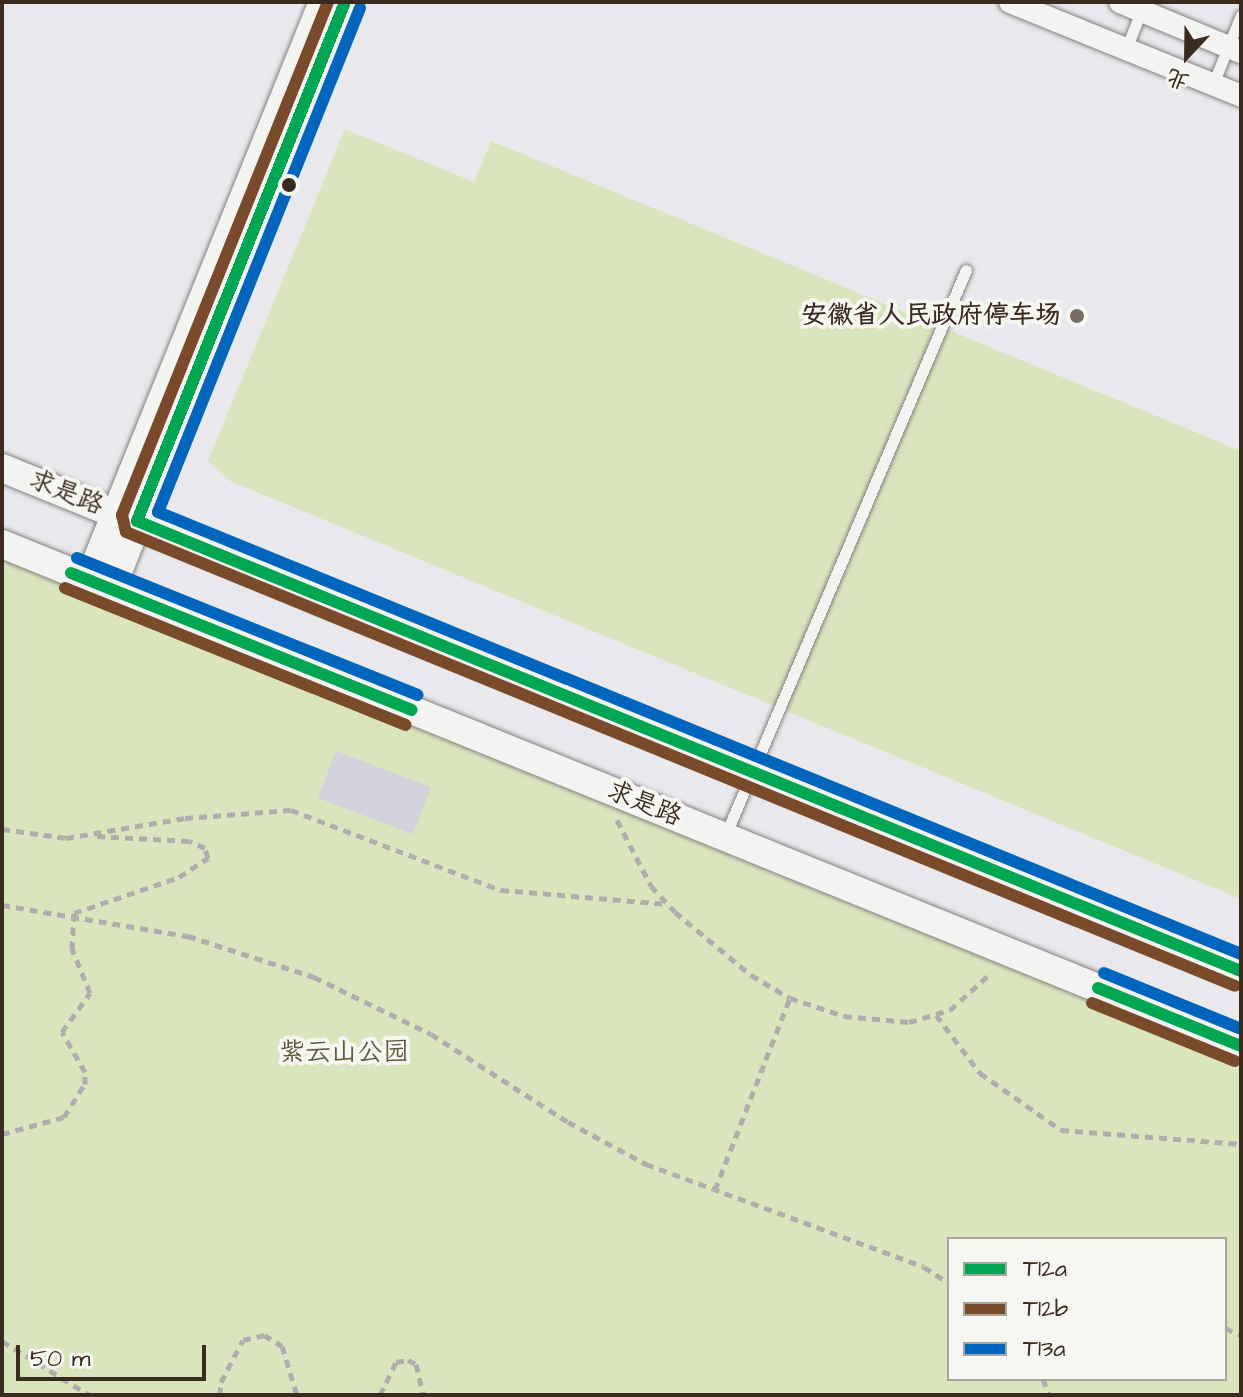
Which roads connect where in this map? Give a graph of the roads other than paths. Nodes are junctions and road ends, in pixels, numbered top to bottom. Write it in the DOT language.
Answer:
graph roads {
  1 [pos="323,2"];
  2 [pos="345,2"];
  3 [pos="1010,2"];
  4 [pos="1120,2"];
  5 [pos="1143,6"];
  6 [pos="1241,15"];
  7 [pos="1126,49"];
  8 [pos="1235,49"];
  9 [pos="1213,84"];
  10 [pos="1241,96"];
  11 [pos="966,270"];
  12 [pos="2,468"];
  13 [pos="126,517"];
  14 [pos="2,544"];
  15 [pos="100,585"];
  16 [pos="752,772"];
  17 [pos="724,837"];
  18 [pos="1241,971"];
  19 [pos="1241,1046"];
  1 -- 13 [label="street"];
  2 -- 13 [label="street"];
  3 -- 7 [label="street"];
  4 -- 5 [label="street"];
  5 -- 7 [label="lane"];
  5 -- 8 [label="street"];
  6 -- 8 [label="lane"];
  7 -- 9 [label="street"];
  8 -- 9 [label="lane"];
  9 -- 10 [label="street"];
  11 -- 16 [label="lane"];
  12 -- 13 [label="street, 求是路"];
  13 -- 15 [label="street"];
  13 -- 16 [label="street, 求是路"];
  14 -- 15 [label="street, 求是路"];
  15 -- 17 [label="street, 求是路"];
  16 -- 17 [label="lane"];
  16 -- 18 [label="street, 求是路"];
  17 -- 19 [label="street, 求是路"];
}
